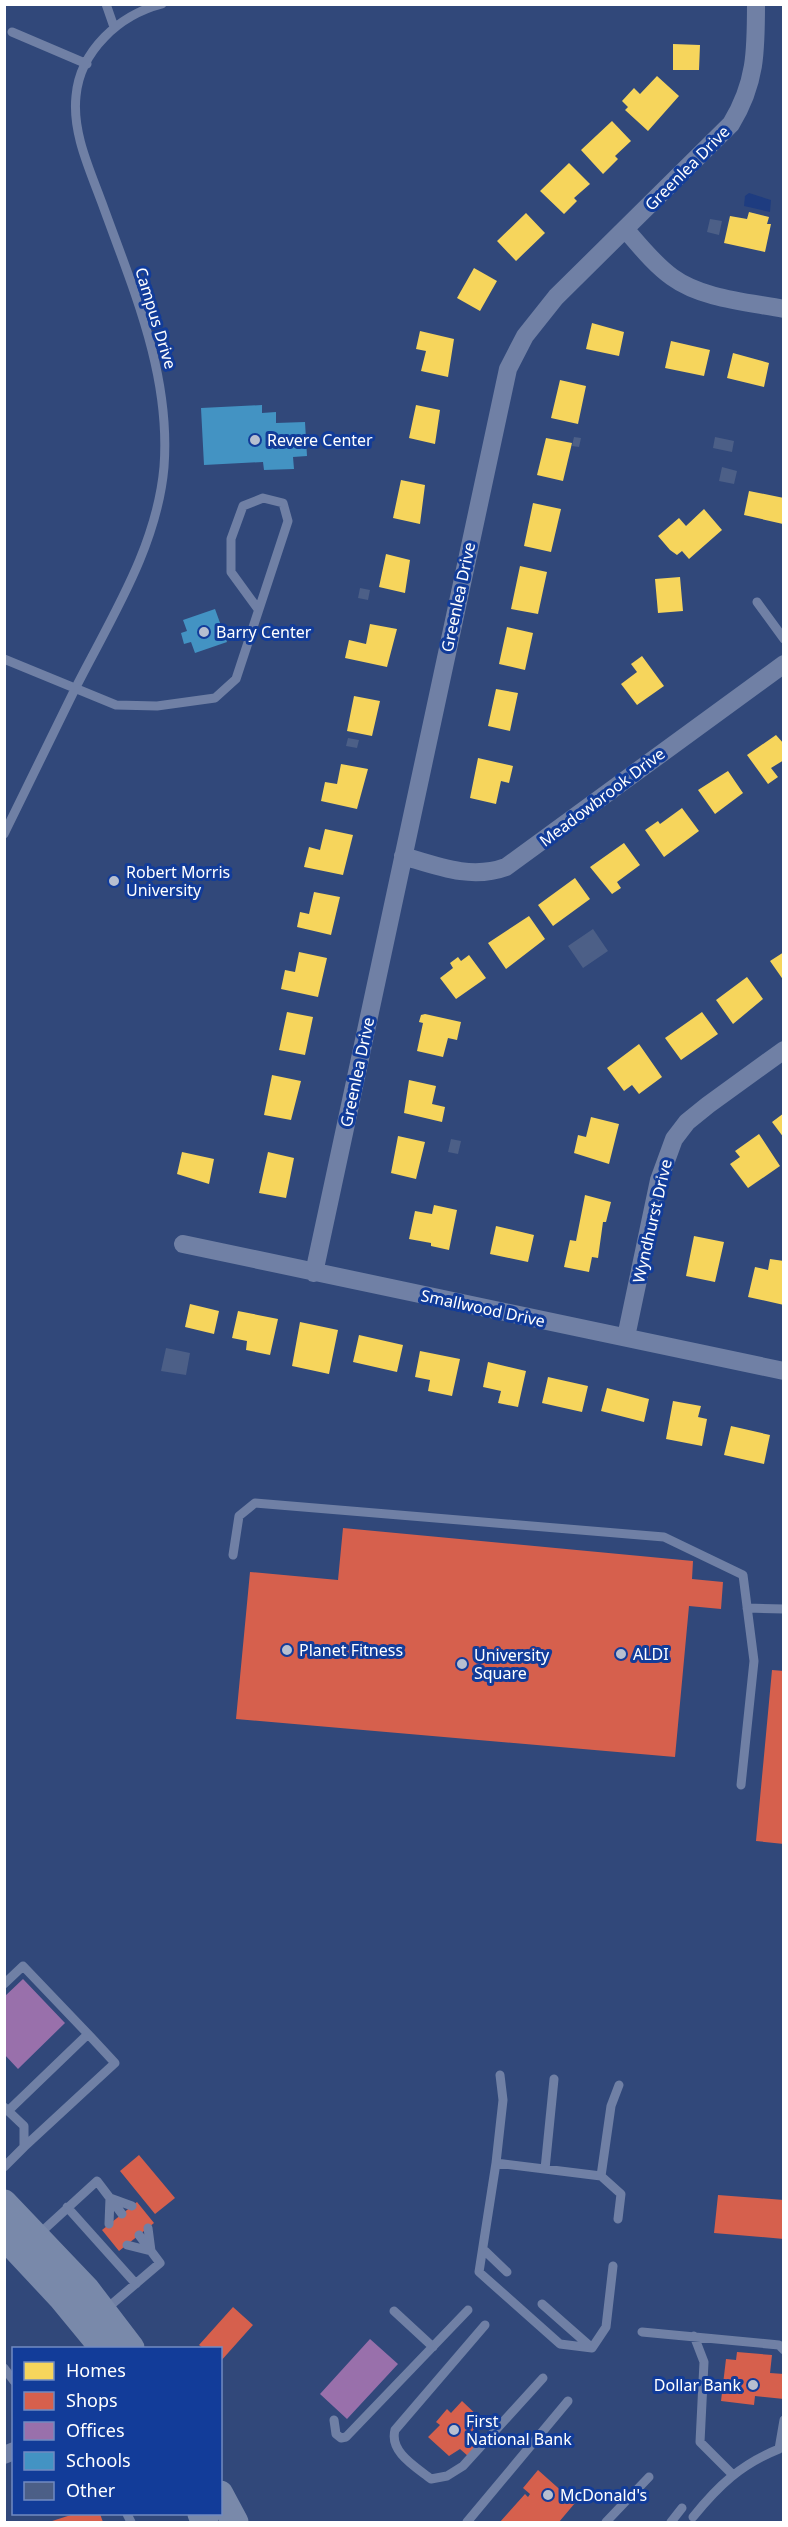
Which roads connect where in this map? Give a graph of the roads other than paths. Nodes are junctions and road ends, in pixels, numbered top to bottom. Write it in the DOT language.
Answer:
graph roads {
  1 [pos="106,4"];
  2 [pos="162,4"];
  3 [pos="756,4"];
  4 [pos="114,27"];
  5 [pos="12,32"];
  6 [pos="87,64"];
  7 [pos="626,230"];
  8 [pos="783,309"];
  9 [pos="757,602"];
  10 [pos="258,609"];
  11 [pos="783,639"];
  12 [pos="4,659"];
  13 [pos="783,664"];
  14 [pos="75,689"];
  15 [pos="4,834"];
  16 [pos="403,856"];
  17 [pos="783,1050"];
  18 [pos="183,1244"];
  19 [pos="314,1273"];
  20 [pos="626,1337"];
  21 [pos="783,1371"];
  22 [pos="233,1556"];
  23 [pos="747,1608"];
  24 [pos="783,1609"];
  25 [pos="741,1785"];
  26 [pos="4,1984"];
  27 [pos="88,2034"];
  28 [pos="500,2075"];
  29 [pos="554,2079"];
  30 [pos="619,2085"];
  31 [pos="7,2109"];
  32 [pos="24,2147"];
  33 [pos="496,2163"];
  34 [pos="4,2167"];
  35 [pos="545,2169"];
  36 [pos="601,2176"];
  37 [pos="110,2198"];
  38 [pos="4,2203"];
  39 [pos="132,2206"];
  40 [pos="67,2207"];
  41 [pos="122,2214"];
  42 [pos="618,2219"];
  43 [pos="109,2224"];
  44 [pos="148,2228"];
  45 [pos="139,2235"];
  46 [pos="4,2236"];
  47 [pos="37,2236"];
  48 [pos="126,2245"];
  49 [pos="483,2249"];
  50 [pos="151,2251"];
  51 [pos="613,2266"];
  52 [pos="507,2272"];
  53 [pos="136,2284"];
  54 [pos="542,2304"];
  55 [pos="468,2310"];
  56 [pos="394,2311"];
  57 [pos="103,2312"];
  58 [pos="484,2325"];
  59 [pos="642,2332"];
  60 [pos="694,2336"];
  61 [pos="101,2347"];
  62 [pos="129,2347"];
  63 [pos="433,2347"];
  64 [pos="592,2348"];
  65 [pos="783,2350"];
  66 [pos="543,2378"];
  67 [pos="568,2401"];
  68 [pos="334,2420"];
  69 [pos="783,2420"];
  70 [pos="732,2474"];
  71 [pos="649,2477"];
  72 [pos="222,2498"];
  73 [pos="682,2508"];
  74 [pos="693,2517"];
  75 [pos="235,2523"];
  76 [pos="467,2523"];
  77 [pos="606,2523"];
  78 [pos="671,2523"];
  1 -- 4 [label="lane"];
  2 -- 4 [label="lane, Campus Drive"];
  3 -- 7 [label="street, Greenlea Drive"];
  4 -- 6 [label="lane, Campus Drive"];
  5 -- 6 [label="lane"];
  6 -- 14 [label="lane, Campus Drive"];
  7 -- 8 [label="street"];
  7 -- 16 [label="street, Greenlea Drive"];
  9 -- 11 [label="lane"];
  10 -- 10 [label="lane"];
  10 -- 14 [label="lane"];
  12 -- 14 [label="lane"];
  13 -- 16 [label="street, Meadowbrook Drive"];
  14 -- 15 [label="lane, Campus Drive"];
  16 -- 19 [label="street, Greenlea Drive"];
  17 -- 20 [label="street, Wyndhurst Drive"];
  18 -- 19 [label="street, Smallwood Drive"];
  19 -- 20 [label="street, Smallwood Drive"];
  20 -- 21 [label="street, Smallwood Drive"];
  22 -- 23 [label="lane"];
  23 -- 24 [label="lane"];
  23 -- 25 [label="lane"];
  26 -- 27 [label="lane"];
  27 -- 31 [label="lane"];
  27 -- 32 [label="lane"];
  28 -- 33 [label="lane"];
  29 -- 35 [label="lane"];
  30 -- 36 [label="lane"];
  31 -- 32 [label="lane"];
  32 -- 34 [label="lane"];
  33 -- 35 [label="lane"];
  33 -- 49 [label="lane"];
  35 -- 36 [label="lane"];
  36 -- 42 [label="lane"];
  37 -- 39 [label="lane"];
  37 -- 40 [label="lane"];
  37 -- 41 [label="lane"];
  37 -- 43 [label="lane"];
  38 -- 47 [label="main road"];
  40 -- 47 [label="lane"];
  40 -- 53 [label="lane"];
  44 -- 50 [label="lane"];
  45 -- 50 [label="lane"];
  46 -- 61 [label="main road"];
  47 -- 57 [label="main road"];
  48 -- 50 [label="lane"];
  49 -- 52 [label="lane"];
  49 -- 64 [label="lane"];
  50 -- 53 [label="lane"];
  51 -- 64 [label="lane"];
  53 -- 57 [label="lane"];
  54 -- 64 [label="lane"];
  55 -- 63 [label="lane"];
  56 -- 63 [label="lane"];
  57 -- 62 [label="main road"];
  58 -- 66 [label="lane"];
  59 -- 60 [label="lane"];
  60 -- 65 [label="lane"];
  60 -- 70 [label="lane"];
  63 -- 68 [label="lane"];
  67 -- 76 [label="lane"];
  69 -- 70 [label="lane"];
  70 -- 74 [label="lane"];
  71 -- 77 [label="lane"];
  72 -- 75 [label="main road"];
  73 -- 78 [label="lane"];
}
